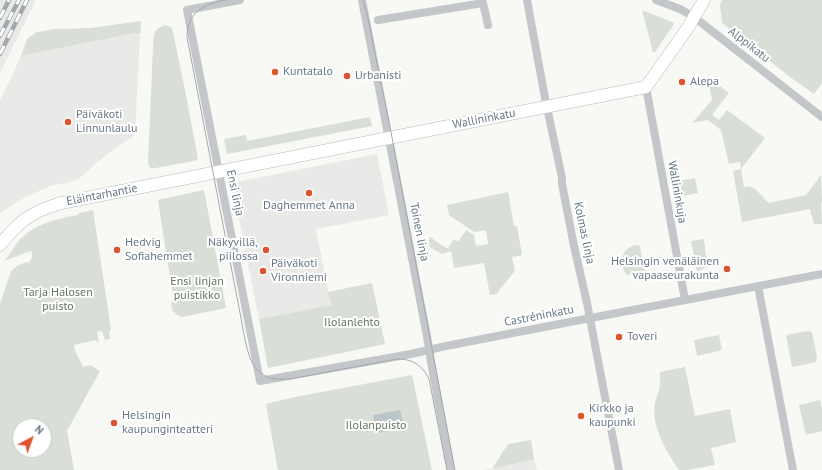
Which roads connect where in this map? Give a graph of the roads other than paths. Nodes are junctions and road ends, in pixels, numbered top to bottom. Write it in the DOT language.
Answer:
graph roads {
  1 [pos="240,0"];
  2 [pos="362,0"];
  3 [pos="527,0"];
  4 [pos="656,0"];
  5 [pos="704,0"];
  6 [pos="694,17"];
  7 [pos="378,20"];
  8 [pos="488,25"];
  9 [pos="646,88"];
  10 [pos="547,107"];
  11 [pos="822,117"];
  12 [pos="388,138"];
  13 [pos="218,172"];
  14 [pos="0,246"];
  15 [pos="822,274"];
  16 [pos="758,286"];
  17 [pos="685,300"];
  18 [pos="590,318"];
  19 [pos="429,350"];
  20 [pos="260,381"];
  21 [pos="451,470"];
  22 [pos="619,470"];
  23 [pos="793,470"];
  1 -- 13 [label="street, Ensi linja"];
  2 -- 12 [label="street, Toinen linja"];
  3 -- 10 [label="street, Kolmas linja"];
  4 -- 6 [label="street, Alppikatu"];
  5 -- 6 [label="main road"];
  6 -- 9 [label="main road"];
  6 -- 11 [label="street, Alppikatu"];
  7 -- 8 [label="street"];
  9 -- 10 [label="main road, Wallininkatu"];
  9 -- 17 [label="street, Wallininkuja"];
  10 -- 12 [label="main road, Wallininkatu"];
  10 -- 18 [label="street, Kolmas linja"];
  12 -- 13 [label="main road, Wallininkatu"];
  12 -- 19 [label="street, Toinen linja"];
  13 -- 14 [label="main road, Eläintarhantie"];
  13 -- 20 [label="street, Ensi linja"];
  15 -- 16 [label="street, Castréninkatu"];
  16 -- 17 [label="street, Castréninkatu"];
  16 -- 23 [label="street"];
  17 -- 18 [label="street, Castréninkatu"];
  18 -- 19 [label="street, Castréninkatu"];
  18 -- 22 [label="street, Kolmas linja"];
  19 -- 20 [label="street, Castréninkatu"];
  19 -- 21 [label="street, Toinen linja"];
}
